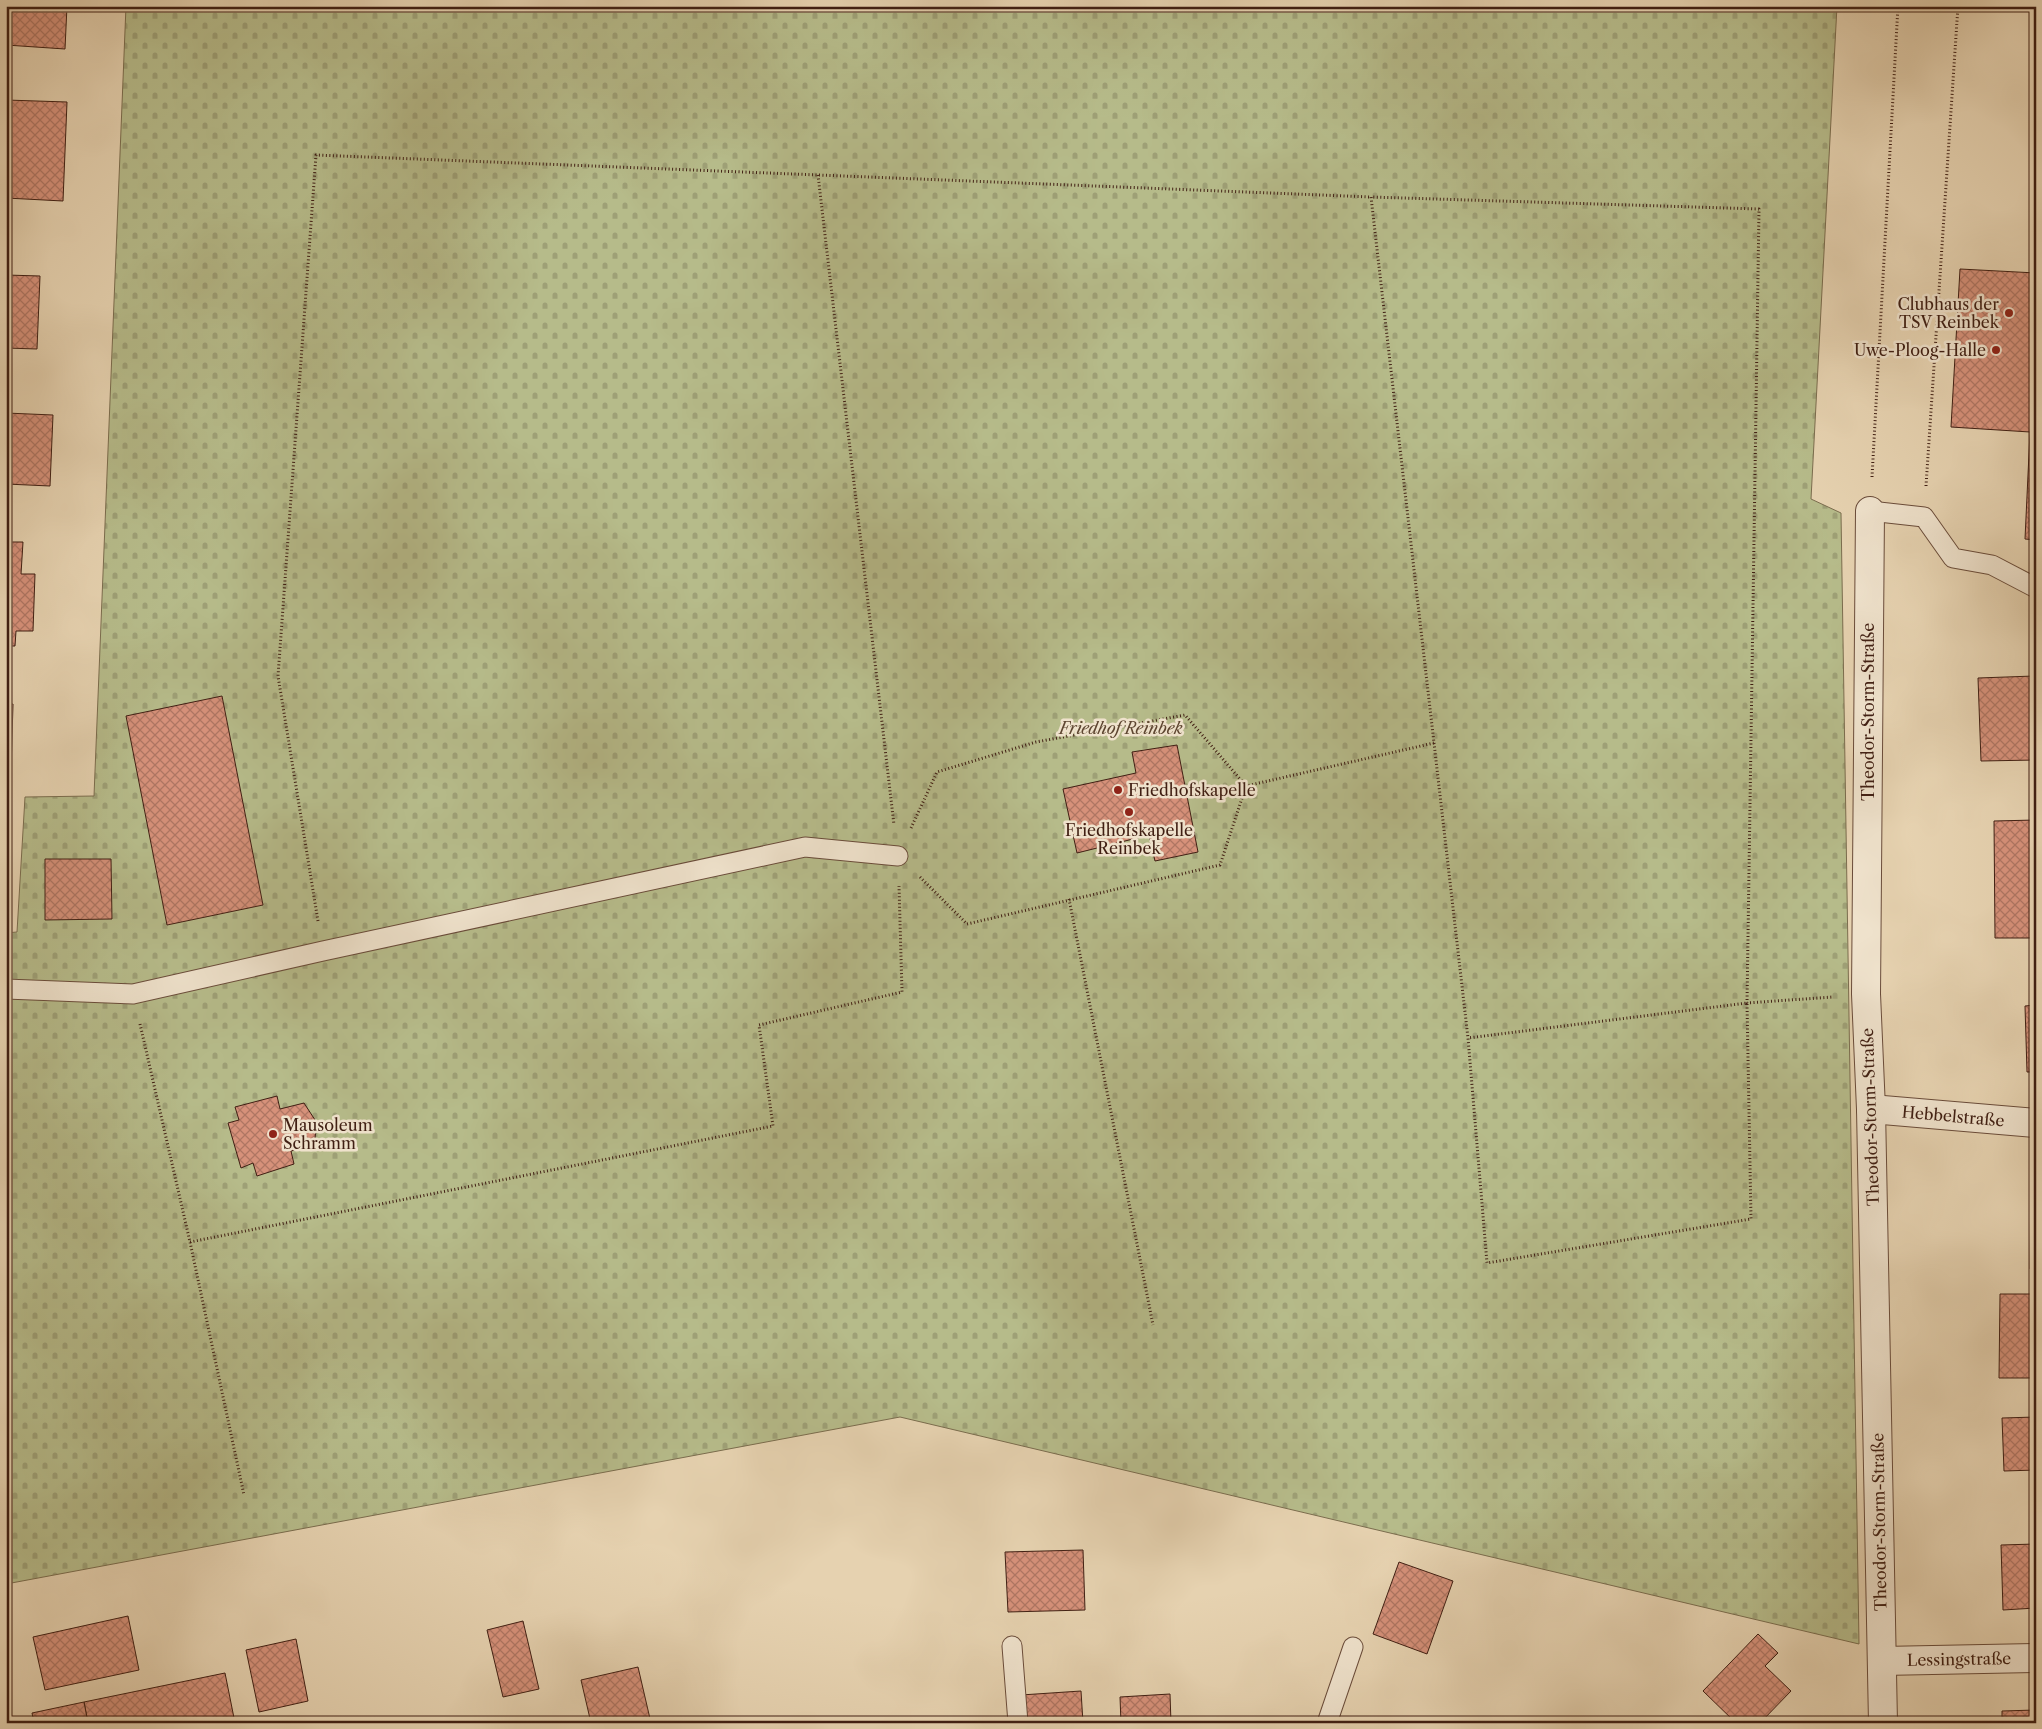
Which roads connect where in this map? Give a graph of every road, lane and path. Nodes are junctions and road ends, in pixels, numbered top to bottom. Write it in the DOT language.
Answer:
graph roads {
  1 [pos="1898,6"];
  2 [pos="1958,6"];
  3 [pos="818,175"];
  4 [pos="1371,197"];
  5 [pos="1870,511"];
  6 [pos="1924,517"];
  7 [pos="2036,588"];
  8 [pos="1434,743"];
  9 [pos="1246,786"];
  10 [pos="898,856"];
  11 [pos="1069,899"];
  12 [pos="323,951"];
  13 [pos="6,989"];
  14 [pos="133,994"];
  15 [pos="1866,994"];
  16 [pos="1748,1003"];
  17 [pos="1468,1038"];
  18 [pos="1871,1109"];
  19 [pos="2036,1123"];
  20 [pos="190,1242"];
  21 [pos="1153,1325"];
  22 [pos="244,1495"];
  23 [pos="1012,1646"];
  24 [pos="1353,1648"];
  25 [pos="2036,1658"];
  26 [pos="1882,1661"];
  27 [pos="1018,1723"];
  28 [pos="1327,1723"];
  29 [pos="1883,1723"];
  1 -- 5 [label="path"];
  2 -- 6 [label="path"];
  3 -- 4 [label="path"];
  3 -- 10 [label="path"];
  3 -- 12 [label="path"];
  4 -- 8 [label="path"];
  4 -- 16 [label="path"];
  5 -- 6 [label="lane"];
  5 -- 15 [label="street, Theodor-Storm-Straße"];
  6 -- 7 [label="lane"];
  8 -- 9 [label="path"];
  8 -- 17 [label="path"];
  9 -- 10 [label="path"];
  9 -- 11 [label="path"];
  10 -- 11 [label="path"];
  10 -- 12 [label="lane"];
  10 -- 20 [label="path"];
  11 -- 21 [label="path"];
  12 -- 14 [label="lane"];
  13 -- 14 [label="lane"];
  14 -- 20 [label="path"];
  15 -- 16 [label="path"];
  15 -- 18 [label="street, Theodor-Storm-Straße"];
  16 -- 17 [label="path"];
  16 -- 17 [label="path"];
  18 -- 19 [label="street, Hebbelstraße"];
  18 -- 26 [label="street, Theodor-Storm-Straße"];
  20 -- 22 [label="path"];
  23 -- 27 [label="lane"];
  24 -- 28 [label="lane"];
  25 -- 26 [label="street, Lessingstraße"];
  26 -- 29 [label="street, Theodor-Storm-Straße"];
}
